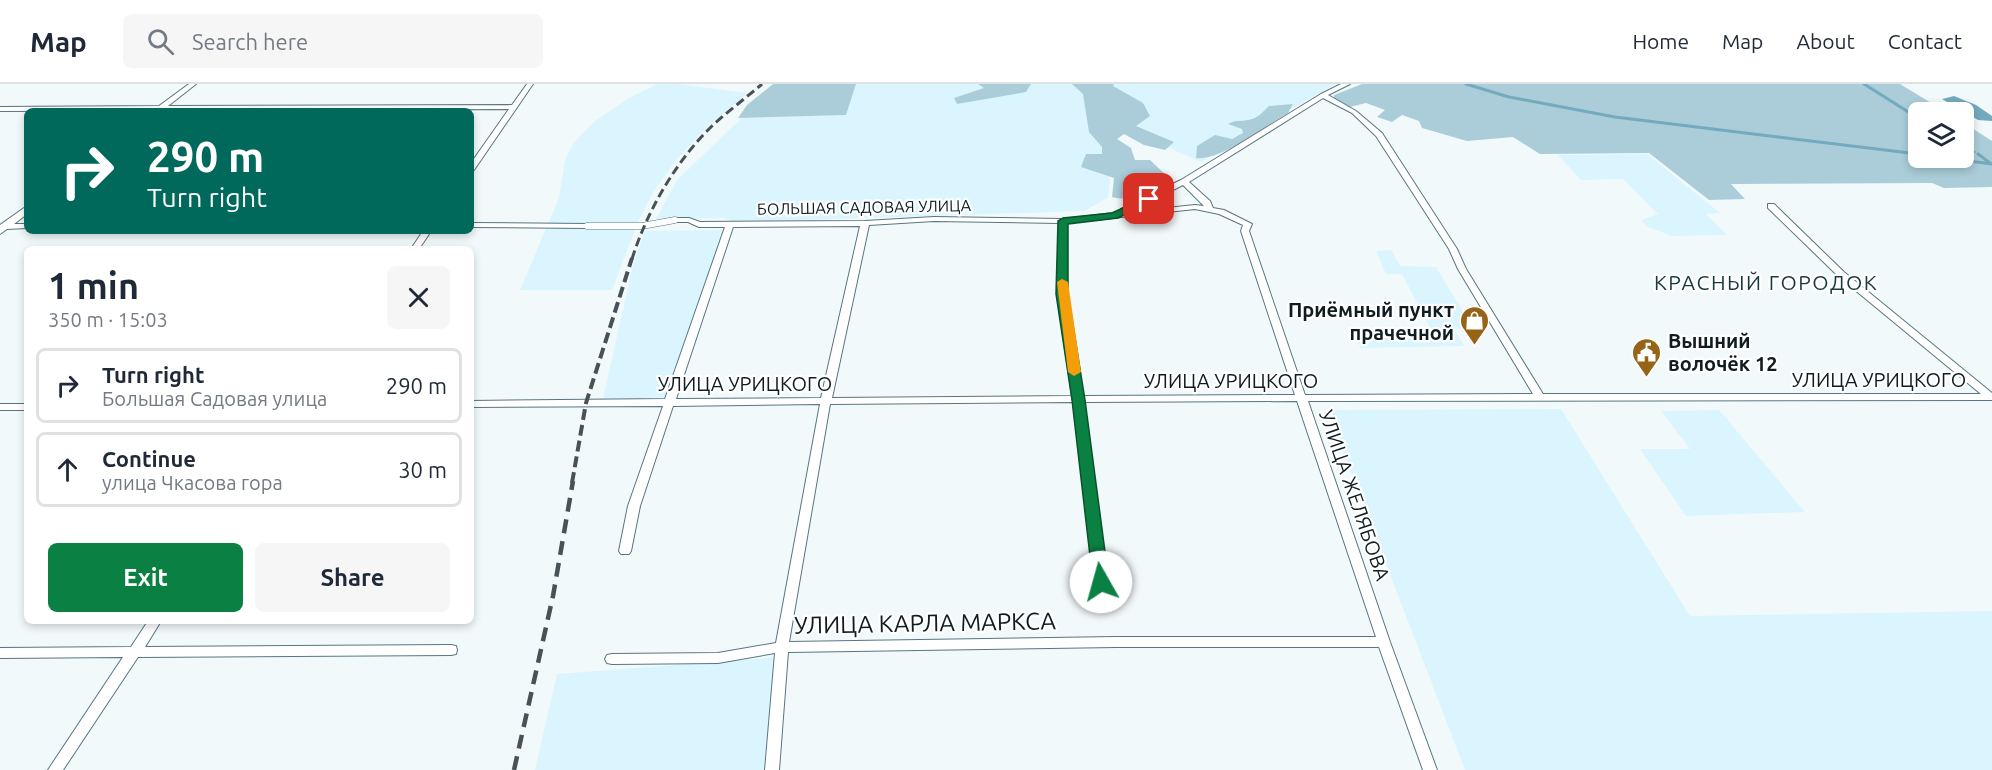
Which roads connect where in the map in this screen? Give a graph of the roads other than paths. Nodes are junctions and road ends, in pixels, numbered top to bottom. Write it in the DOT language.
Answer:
graph roads {
  1 [pos="193,84"];
  2 [pos="530,84"];
  3 [pos="1347,84"];
  4 [pos="1323,95"];
  5 [pos="513,106"];
  6 [pos="162,108"];
  7 [pos="336,108"];
  8 [pos="0,109"];
  9 [pos="24,109"];
  10 [pos="474,164"];
  11 [pos="1184,182"];
  12 [pos="1771,206"];
  13 [pos="1209,208"];
  14 [pos="24,212"];
  15 [pos="1114,216"];
  16 [pos="675,220"];
  17 [pos="1063,221"];
  18 [pos="865,223"];
  19 [pos="474,225"];
  20 [pos="730,225"];
  21 [pos="24,226"];
  22 [pos="587,226"];
  23 [pos="2,228"];
  24 [pos="1245,231"];
  25 [pos="1540,397"];
  26 [pos="1991,397"];
  27 [pos="1302,398"];
  28 [pos="826,400"];
  29 [pos="1078,400"];
  30 [pos="672,401"];
  31 [pos="474,404"];
  32 [pos="0,407"];
  33 [pos="24,407"];
  34 [pos="625,551"];
  35 [pos="1101,582"];
  36 [pos="153,624"];
  37 [pos="1384,642"];
  38 [pos="782,647"];
  39 [pos="451,650"];
  40 [pos="135,651"];
  41 [pos="0,653"];
  42 [pos="612,659"];
  43 [pos="55,770"];
  44 [pos="772,770"];
  45 [pos="1430,770"];
  1 -- 6 [label="street"];
  2 -- 5 [label="street"];
  3 -- 4 [label="street"];
  4 -- 11 [label="street"];
  4 -- 25 [label="street"];
  5 -- 7 [label="street"];
  5 -- 10 [label="street"];
  8 -- 9 [label="street"];
  11 -- 13 [label="street"];
  11 -- 15 [label="street"];
  12 -- 26 [label="street"];
  13 -- 15 [label="street, БОЛЬШАЯ САДОВАЯ УЛИЦА"];
  13 -- 24 [label="street, БОЛЬШАЯ САДОВАЯ УЛИЦА"];
  14 -- 23 [label="street"];
  15 -- 17 [label="street, БОЛЬШАЯ САДОВАЯ УЛИЦА"];
  16 -- 20 [label="street, БОЛЬШАЯ САДОВАЯ УЛИЦА"];
  16 -- 22 [label="street, БОЛЬШАЯ САДОВАЯ УЛИЦА"];
  17 -- 18 [label="street, БОЛЬШАЯ САДОВАЯ УЛИЦА"];
  17 -- 29 [label="street"];
  18 -- 20 [label="street, БОЛЬШАЯ САДОВАЯ УЛИЦА"];
  18 -- 28 [label="street"];
  19 -- 22 [label="street, БОЛЬШАЯ САДОВАЯ УЛИЦА"];
  20 -- 30 [label="street"];
  21 -- 23 [label="street"];
  24 -- 27 [label="street, УЛИЦА ЖЕЛЯБОВА"];
  25 -- 26 [label="street, УЛИЦА УРИЦКОГО"];
  25 -- 27 [label="street, УЛИЦА УРИЦКОГО"];
  27 -- 29 [label="street, УЛИЦА УРИЦКОГО"];
  27 -- 37 [label="street, УЛИЦА ЖЕЛЯБОВА"];
  28 -- 29 [label="street, УЛИЦА УРИЦКОГО"];
  28 -- 30 [label="street, УЛИЦА УРИЦКОГО"];
  28 -- 38 [label="street"];
  29 -- 35 [label="street"];
  30 -- 31 [label="street, УЛИЦА УРИЦКОГО"];
  30 -- 34 [label="street"];
  32 -- 33 [label="street"];
  36 -- 40 [label="street"];
  37 -- 38 [label="street, УЛИЦА КАРЛА МАРКСА"];
  37 -- 45 [label="street, УЛИЦА ЖЕЛЯБОВА"];
  38 -- 42 [label="street, УЛИЦА КАРЛА МАРКСА"];
  38 -- 44 [label="street"];
  39 -- 40 [label="street"];
  40 -- 41 [label="street"];
  40 -- 43 [label="street"];
}
